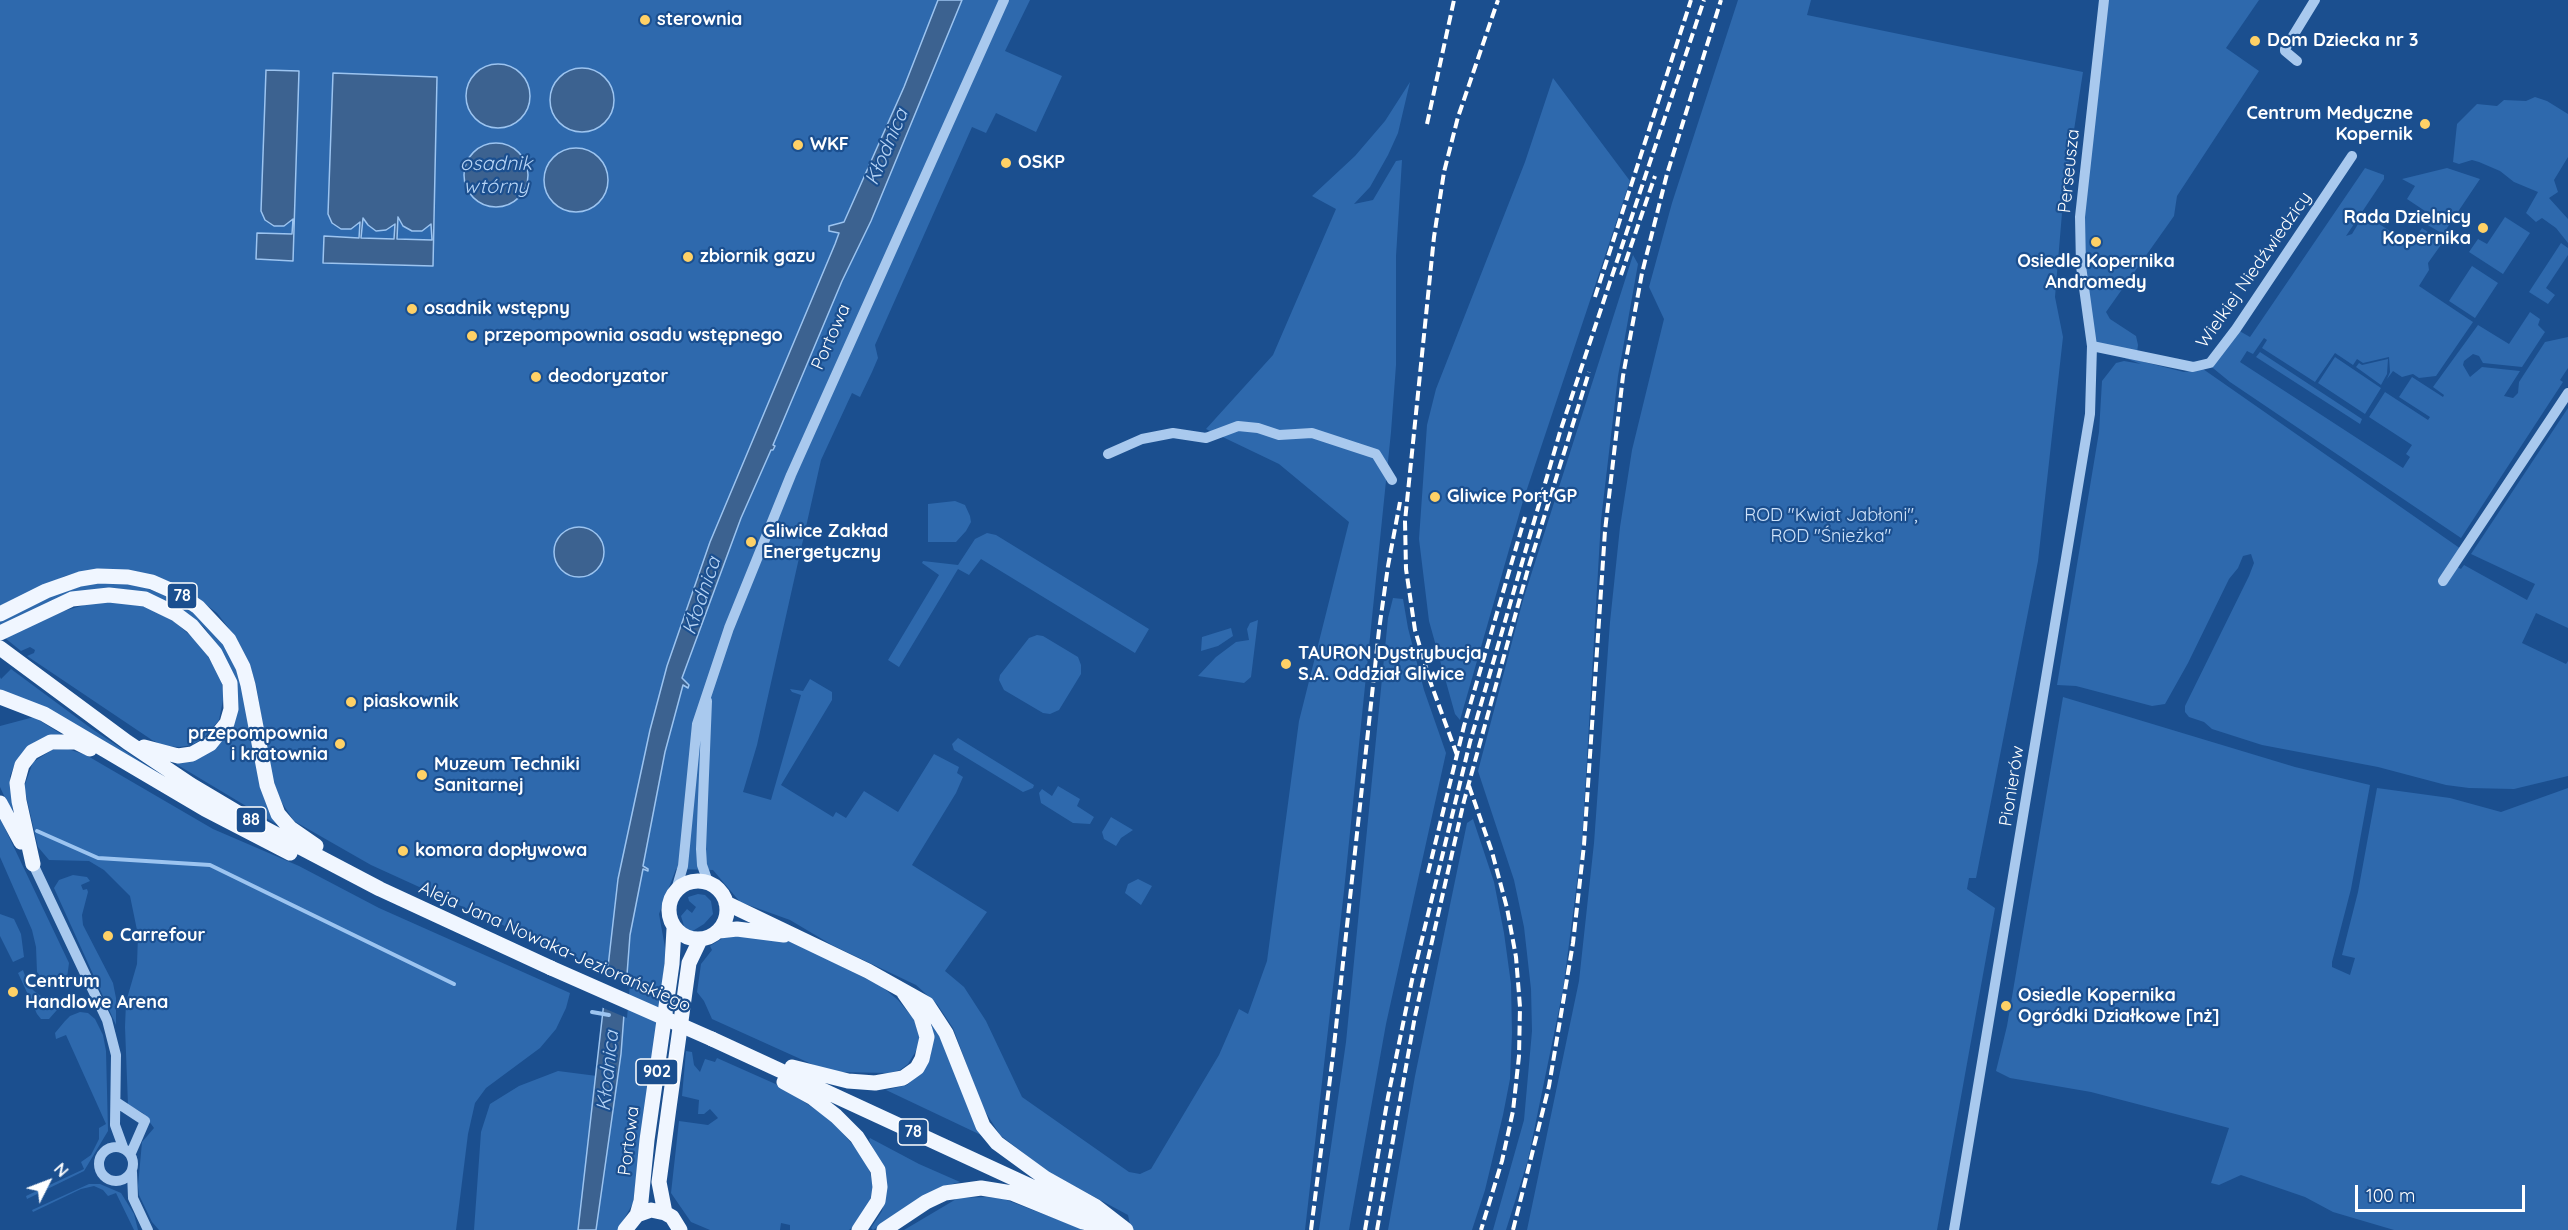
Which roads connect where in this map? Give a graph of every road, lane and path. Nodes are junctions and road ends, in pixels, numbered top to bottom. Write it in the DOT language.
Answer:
graph roads {
  1 [pos="1004,0"];
  2 [pos="2104,0"];
  3 [pos="2315,0"];
  4 [pos="2297,61"];
  5 [pos="2352,156"];
  6 [pos="2092,346"];
  7 [pos="2568,393"];
  8 [pos="1108,454"];
  9 [pos="1392,480"];
  10 [pos="2443,581"];
  11 [pos="0,614"];
  12 [pos="0,633"];
  13 [pos="0,648"];
  14 [pos="707,695"];
  15 [pos="0,697"];
  16 [pos="128,742"];
  17 [pos="145,775"];
  18 [pos="0,803"];
  19 [pos="33,864"];
  20 [pos="708,882"];
  21 [pos="380,889"];
  22 [pos="676,890"];
  23 [pos="726,903"];
  24 [pos="674,928"];
  25 [pos="719,931"];
  26 [pos="798,937"];
  27 [pos="700,940"];
  28 [pos="901,989"];
  29 [pos="719,1042"];
  30 [pos="116,1102"];
  31 [pos="115,1125"];
  32 [pos="104,1150"];
  33 [pos="127,1150"];
  34 [pos="132,1172"];
  35 [pos="110,1180"];
  36 [pos="133,1198"];
  37 [pos="665,1213"];
  38 [pos="637,1215"];
  39 [pos="148,1230"];
  40 [pos="625,1230"];
  41 [pos="680,1230"];
  42 [pos="859,1230"];
  43 [pos="884,1230"];
  44 [pos="1123,1230"];
  45 [pos="1954,1230"];
  1 -- 14 [label="street, Portowa"];
  2 -- 6 [label="street, Perseusza"];
  3 -- 4 [label="street"];
  5 -- 6 [label="street, Wielkiej Niedźwiedzicy"];
  6 -- 45 [label="street, Pionierów"];
  7 -- 10 [label="street"];
  8 -- 9 [label="street"];
  11 -- 21 [label="main road, 78"];
  12 -- 16 [label="main road"];
  13 -- 16 [label="main road, Aleja Jana Nowaka-Jeziorańskiego / 88"];
  14 -- 20 [label="street, Portowa"];
  14 -- 22 [label="street, Portowa"];
  15 -- 17 [label="main road, 78"];
  16 -- 21 [label="main road, Aleja Jana Nowaka-Jeziorańskiego / 88"];
  17 -- 19 [label="main road"];
  17 -- 21 [label="main road, 78"];
  18 -- 19 [label="main road"];
  19 -- 30 [label="street"];
  20 -- 22 [label="main road"];
  20 -- 23 [label="main road"];
  21 -- 29 [label="main road, Aleja Jana Nowaka-Jeziorańskiego / 78, bridge"];
  22 -- 24 [label="main road, 902"];
  23 -- 25 [label="main road"];
  23 -- 26 [label="main road"];
  24 -- 27 [label="main road"];
  24 -- 38 [label="main road, Portowa / 902"];
  25 -- 26 [label="main road"];
  25 -- 27 [label="main road"];
  26 -- 28 [label="main road"];
  27 -- 37 [label="main road, Portowa / 902"];
  28 -- 29 [label="main road"];
  28 -- 44 [label="main road"];
  29 -- 42 [label="main road"];
  29 -- 44 [label="main road, Aleja Jana Nowaka-Jeziorańskiego / 78"];
  30 -- 31 [label="street"];
  30 -- 33 [label="street"];
  31 -- 32 [label="street"];
  31 -- 33 [label="street"];
  32 -- 33 [label="street"];
  32 -- 35 [label="street"];
  33 -- 34 [label="street"];
  34 -- 35 [label="street"];
  34 -- 36 [label="street"];
  35 -- 36 [label="street"];
  36 -- 39 [label="street"];
  37 -- 38 [label="main road"];
  37 -- 41 [label="main road"];
  38 -- 40 [label="main road, 902"];
  43 -- 44 [label="main road"];
}
